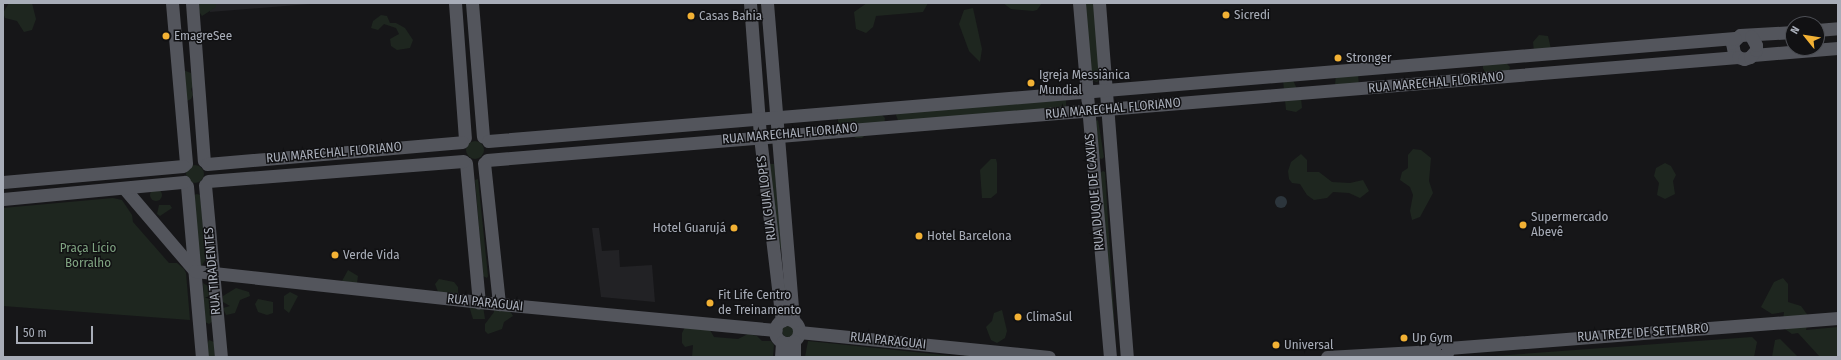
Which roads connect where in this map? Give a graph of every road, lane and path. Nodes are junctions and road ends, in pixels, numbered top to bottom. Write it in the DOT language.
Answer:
graph roads {
  1 [pos="455,3"];
  2 [pos="472,3"];
  3 [pos="750,3"];
  4 [pos="767,3"];
  5 [pos="1079,3"];
  6 [pos="1099,3"];
  7 [pos="192,8"];
  8 [pos="172,9"];
  9 [pos="1838,28"];
  10 [pos="1825,29"];
  11 [pos="1785,33"];
  12 [pos="1751,36"];
  13 [pos="1735,38"];
  14 [pos="1838,48"];
  15 [pos="1825,49"];
  16 [pos="1785,52"];
  17 [pos="1753,55"];
  18 [pos="1738,57"];
  19 [pos="1315,72"];
  20 [pos="1169,85"];
  21 [pos="1106,90"];
  22 [pos="1087,91"];
  23 [pos="1317,92"];
  24 [pos="1171,105"];
  25 [pos="1107,110"];
  26 [pos="1088,111"];
  27 [pos="776,117"];
  28 [pos="759,118"];
  29 [pos="778,135"];
  30 [pos="760,136"];
  31 [pos="486,139"];
  32 [pos="464,140"];
  33 [pos="464,162"];
  34 [pos="486,162"];
  35 [pos="1111,162"];
  36 [pos="205,163"];
  37 [pos="185,164"];
  38 [pos="1093,164"];
  39 [pos="7,182"];
  40 [pos="206,183"];
  41 [pos="186,184"];
  42 [pos="124,188"];
  43 [pos="8,198"];
  44 [pos="195,271"];
  45 [pos="213,273"];
  46 [pos="479,302"];
  47 [pos="499,304"];
  48 [pos="1838,318"];
  49 [pos="788,331"];
  50 [pos="202,357"];
  51 [pos="221,357"];
  52 [pos="782,357"];
  53 [pos="794,357"];
  54 [pos="1048,357"];
  55 [pos="1110,357"];
  56 [pos="1114,357"];
  57 [pos="1128,357"];
  58 [pos="1327,357"];
  1 -- 32 [label="main road"];
  2 -- 31 [label="main road"];
  3 -- 28 [label="main road, RUA GUIA LOPES"];
  4 -- 27 [label="main road, RUA GUIA LOPES"];
  5 -- 22 [label="main road, RUA DUQUE DE CAXIAS"];
  6 -- 21 [label="main road, RUA DUQUE DE CAXIAS"];
  7 -- 8 [label="main road"];
  7 -- 36 [label="main road"];
  8 -- 37 [label="main road"];
  9 -- 10 [label="main road"];
  11 -- 12 [label="main road, RUA MARECHAL FLORIANO"];
  12 -- 13 [label="main road, RUA MARECHAL FLORIANO"];
  12 -- 17 [label="main road"];
  13 -- 18 [label="main road"];
  13 -- 19 [label="main road, RUA MARECHAL FLORIANO"];
  14 -- 15 [label="main road, RUA MARECHAL FLORIANO"];
  16 -- 17 [label="main road, RUA MARECHAL FLORIANO"];
  17 -- 18 [label="main road, RUA MARECHAL FLORIANO"];
  18 -- 23 [label="main road, RUA MARECHAL FLORIANO"];
  19 -- 20 [label="main road, RUA MARECHAL FLORIANO"];
  19 -- 23 [label="main road"];
  20 -- 21 [label="main road, RUA MARECHAL FLORIANO"];
  20 -- 24 [label="main road"];
  21 -- 22 [label="main road, RUA MARECHAL FLORIANO"];
  21 -- 25 [label="main road, RUA DUQUE DE CAXIAS"];
  22 -- 26 [label="main road, RUA DUQUE DE CAXIAS"];
  22 -- 27 [label="main road, RUA MARECHAL FLORIANO"];
  23 -- 24 [label="main road, RUA MARECHAL FLORIANO"];
  24 -- 25 [label="main road, RUA MARECHAL FLORIANO"];
  25 -- 26 [label="main road, RUA MARECHAL FLORIANO"];
  25 -- 35 [label="main road, RUA DUQUE DE CAXIAS"];
  26 -- 29 [label="main road, RUA MARECHAL FLORIANO"];
  26 -- 38 [label="main road, RUA DUQUE DE CAXIAS"];
  27 -- 28 [label="main road, RUA MARECHAL FLORIANO"];
  27 -- 29 [label="main road, RUA GUIA LOPES"];
  28 -- 30 [label="main road, RUA GUIA LOPES"];
  28 -- 31 [label="main road, RUA MARECHAL FLORIANO"];
  29 -- 30 [label="main road, RUA MARECHAL FLORIANO"];
  29 -- 49 [label="main road, RUA GUIA LOPES"];
  30 -- 34 [label="main road, RUA MARECHAL FLORIANO"];
  30 -- 49 [label="main road, RUA GUIA LOPES"];
  31 -- 32 [label="main road"];
  31 -- 34 [label="main road"];
  32 -- 33 [label="main road"];
  32 -- 36 [label="main road, RUA MARECHAL FLORIANO"];
  33 -- 34 [label="main road"];
  33 -- 40 [label="main road, RUA MARECHAL FLORIANO"];
  33 -- 46 [label="main road"];
  34 -- 47 [label="main road"];
  35 -- 38 [label="main road"];
  35 -- 57 [label="main road, RUA DUQUE DE CAXIAS"];
  36 -- 37 [label="main road"];
  36 -- 40 [label="main road"];
  37 -- 39 [label="main road"];
  37 -- 41 [label="main road"];
  38 -- 55 [label="main road, RUA DUQUE DE CAXIAS"];
  39 -- 43 [label="main road"];
  40 -- 41 [label="main road"];
  40 -- 45 [label="main road, RUA TIRADENTES"];
  41 -- 42 [label="main road"];
  41 -- 44 [label="main road, RUA TIRADENTES"];
  42 -- 43 [label="main road"];
  42 -- 44 [label="main road"];
  44 -- 45 [label="main road, RUA PARAGUAI"];
  44 -- 50 [label="main road, RUA TIRADENTES"];
  45 -- 46 [label="main road, RUA PARAGUAI"];
  45 -- 51 [label="main road, RUA TIRADENTES"];
  46 -- 47 [label="main road, RUA PARAGUAI"];
  47 -- 49 [label="main road, RUA PARAGUAI"];
  48 -- 58 [label="main road, RUA TREZE DE SETEMBRO"];
  49 -- 52 [label="main road, RUA GUIA LOPES"];
  49 -- 53 [label="main road, RUA GUIA LOPES"];
  49 -- 54 [label="main road, RUA PARAGUAI"];
  56 -- 57 [label="main road"];
}
